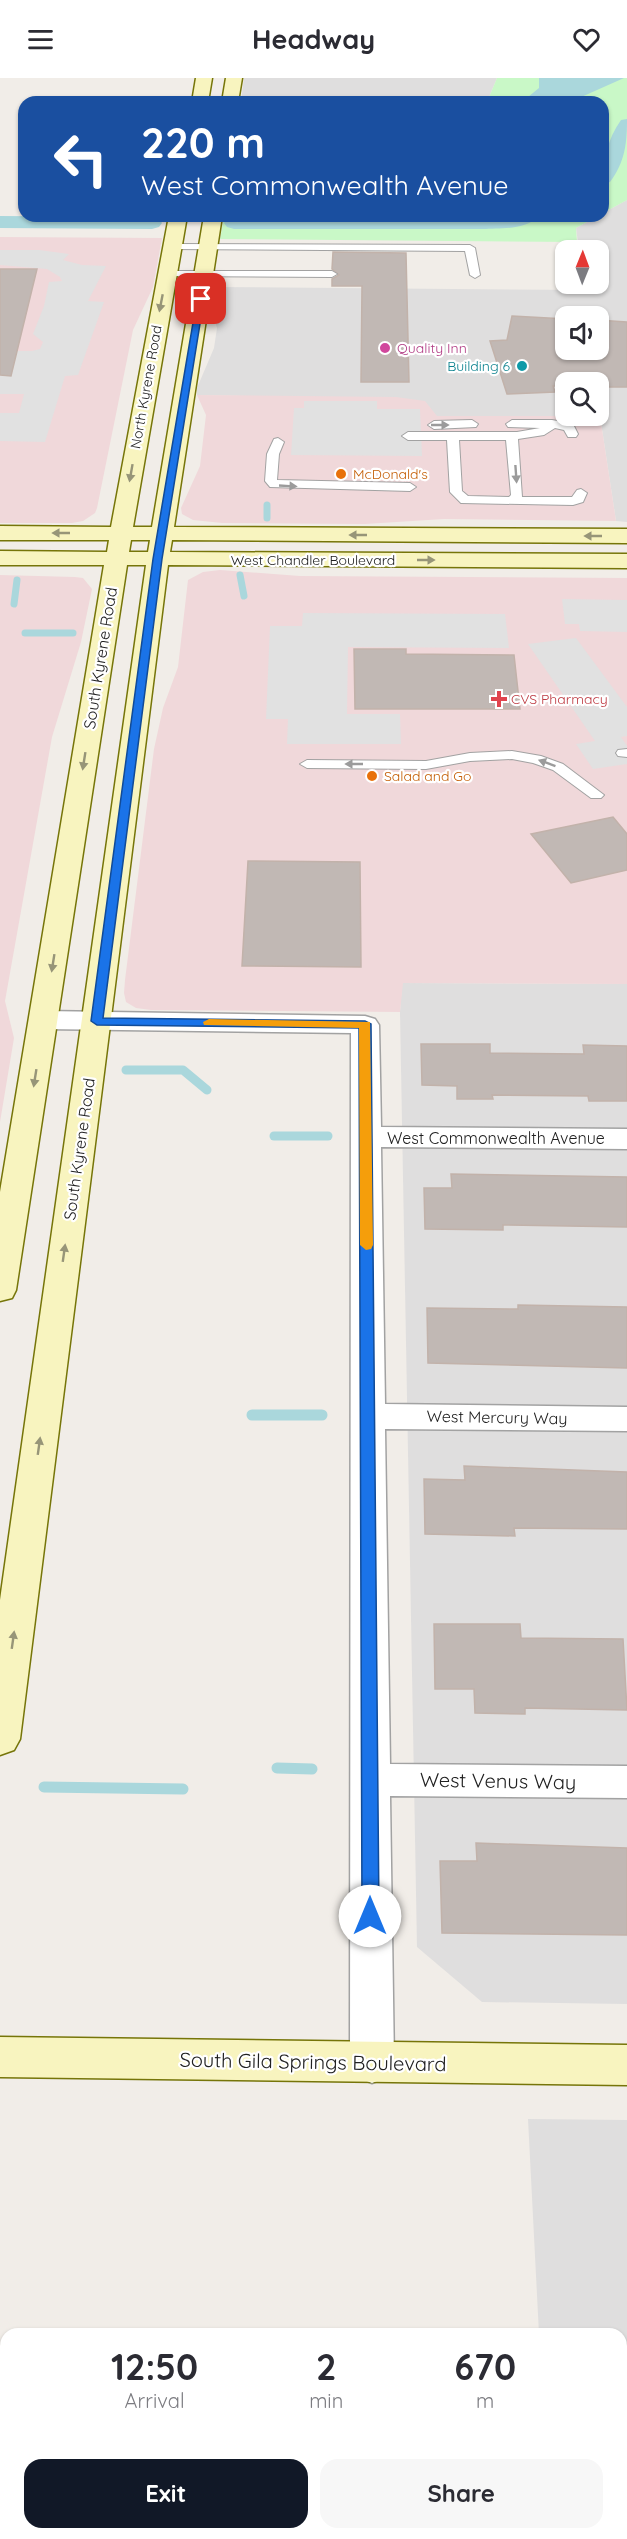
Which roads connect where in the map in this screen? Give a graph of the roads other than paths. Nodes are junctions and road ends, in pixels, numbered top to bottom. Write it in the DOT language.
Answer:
graph roads {
  1 [pos="204,78"];
  2 [pos="234,78"];
  3 [pos="201,96"];
  4 [pos="231,96"];
  5 [pos="177,222"];
  6 [pos="212,222"];
  7 [pos="172,247"];
  8 [pos="208,247"];
  9 [pos="309,261"];
  10 [pos="167,274"];
  11 [pos="204,274"];
  12 [pos="332,274"];
  13 [pos="474,275"];
  14 [pos="472,424"];
  15 [pos="512,430"];
  16 [pos="572,434"];
  17 [pos="453,436"];
  18 [pos="278,442"];
  19 [pos="410,487"];
  20 [pos="581,493"];
  21 [pos="512,501"];
  22 [pos="0,533"];
  23 [pos="120,534"];
  24 [pos="163,534"];
  25 [pos="627,536"];
  26 [pos="0,558"];
  27 [pos="116,558"];
  28 [pos="158,559"];
  29 [pos="627,561"];
  30 [pos="307,764"];
  31 [pos="130,771"];
  32 [pos="596,795"];
  33 [pos="74,820"];
  34 [pos="44,1020"];
  35 [pos="97,1021"];
  36 [pos="366,1137"];
  37 [pos="627,1139"];
  38 [pos="0,1290"];
  39 [pos="367,1416"];
  40 [pos="627,1419"];
  41 [pos="0,1739"];
  42 [pos="369,1780"];
  43 [pos="627,1782"];
  44 [pos="0,2057"];
  45 [pos="372,2063"];
  46 [pos="627,2065"];
  1 -- 3 [label="main road"];
  2 -- 4 [label="main road"];
  5 -- 7 [label="main road, North Kyrene Road"];
  6 -- 8 [label="main road"];
  7 -- 8 [label="lane"];
  7 -- 10 [label="main road, North Kyrene Road"];
  8 -- 9 [label="lane"];
  8 -- 11 [label="main road"];
  9 -- 11 [label="lane"];
  9 -- 12 [label="lane"];
  9 -- 13 [label="lane"];
  10 -- 11 [label="lane"];
  10 -- 23 [label="main road, North Kyrene Road, one-way"];
  11 -- 24 [label="main road"];
  17 -- 14 [label="lane, one-way"];
  15 -- 16 [label="lane"];
  15 -- 17 [label="lane"];
  15 -- 21 [label="lane, one-way"];
  17 -- 21 [label="lane"];
  18 -- 19 [label="lane, one-way"];
  20 -- 21 [label="lane"];
  23 -- 22 [label="main road, West Chandler Boulevard, one-way"];
  23 -- 24 [label="main road, West Chandler Boulevard"];
  23 -- 27 [label="main road, North Kyrene Road"];
  25 -- 24 [label="main road, West Chandler Boulevard, one-way"];
  24 -- 28 [label="main road"];
  26 -- 27 [label="main road, West Chandler Boulevard"];
  27 -- 28 [label="main road, West Chandler Boulevard"];
  27 -- 33 [label="main road, South Kyrene Road, one-way"];
  28 -- 29 [label="main road, West Chandler Boulevard, one-way"];
  28 -- 31 [label="main road, South Kyrene Road"];
  32 -- 30 [label="lane, one-way"];
  31 -- 33 [label="main road"];
  31 -- 35 [label="main road, South Kyrene Road"];
  33 -- 34 [label="main road, South Kyrene Road, one-way"];
  34 -- 35 [label="street"];
  34 -- 38 [label="main road, South Kyrene Road, one-way"];
  35 -- 36 [label="street"];
  41 -- 35 [label="main road, South Kyrene Road, one-way"];
  36 -- 37 [label="street, West Commonwealth Avenue"];
  36 -- 39 [label="street"];
  39 -- 40 [label="street, West Mercury Way"];
  39 -- 42 [label="street"];
  42 -- 43 [label="street, West Venus Way"];
  42 -- 45 [label="street"];
  44 -- 45 [label="main road, South Gila Springs Boulevard"];
  45 -- 46 [label="main road, South Gila Springs Boulevard"];
}
